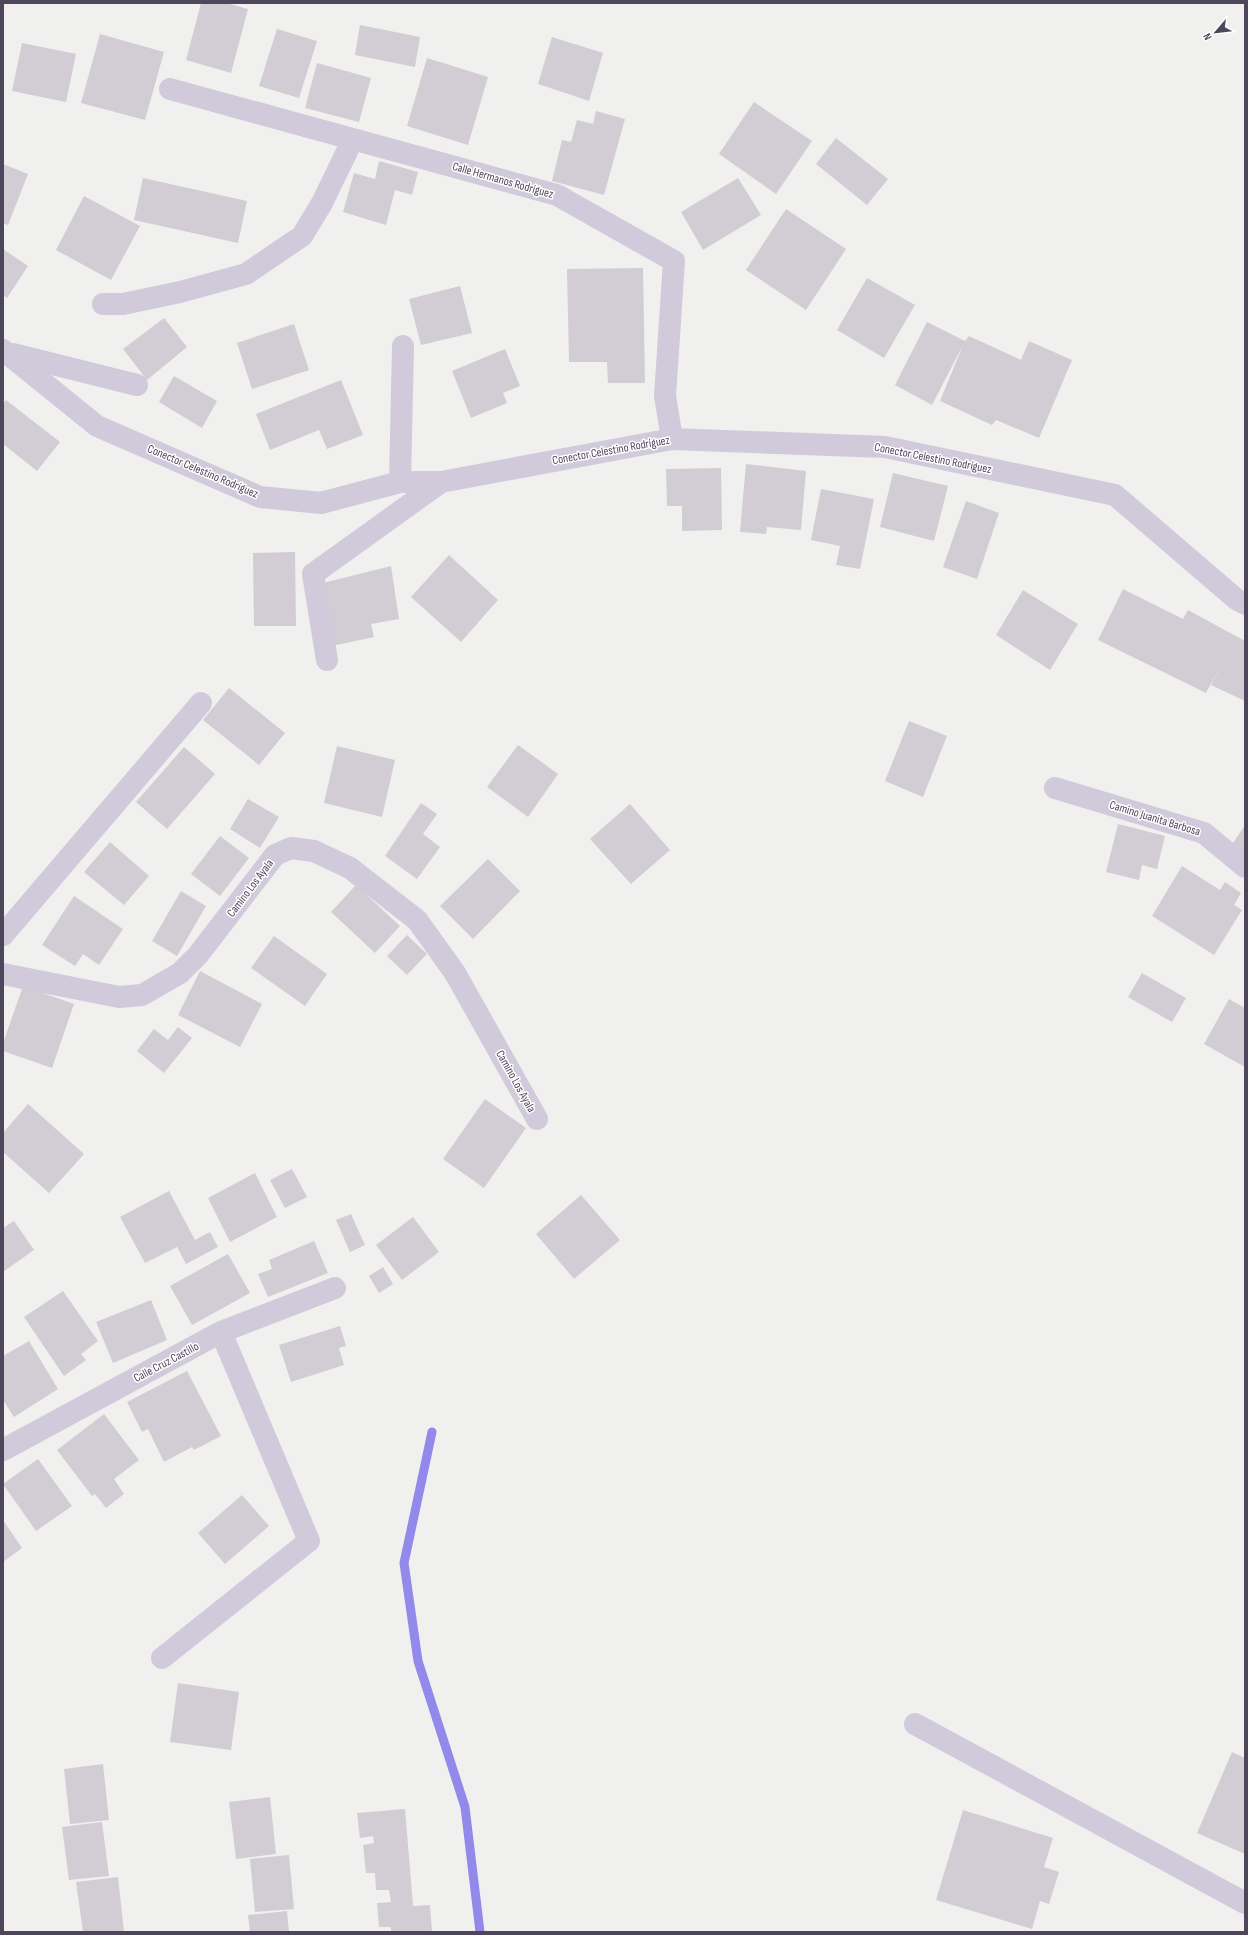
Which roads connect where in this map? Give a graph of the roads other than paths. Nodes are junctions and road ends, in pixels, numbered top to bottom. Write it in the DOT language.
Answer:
graph roads {
  1 [pos="170,89"];
  2 [pos="353,139"];
  3 [pos="103,304"];
  4 [pos="403,346"];
  5 [pos="4,351"];
  6 [pos="137,385"];
  7 [pos="672,439"];
  8 [pos="400,482"];
  9 [pos="441,482"];
  10 [pos="1245,604"];
  11 [pos="327,660"];
  12 [pos="200,704"];
  13 [pos="1055,788"];
  14 [pos="1245,867"];
  15 [pos="3,935"];
  16 [pos="3,974"];
  17 [pos="538,1119"];
  18 [pos="335,1288"];
  19 [pos="221,1332"];
  20 [pos="3,1450"];
  21 [pos="162,1658"];
  22 [pos="915,1724"];
  23 [pos="1245,1904"];
  1 -- 2 [label="street, Calle Hermanos Rodríguez"];
  2 -- 3 [label="street"];
  2 -- 7 [label="street, Calle Hermanos Rodríguez"];
  4 -- 8 [label="street"];
  5 -- 6 [label="street"];
  5 -- 8 [label="street, Conector Celestino Rodríguez"];
  7 -- 9 [label="street, Conector Celestino Rodríguez"];
  7 -- 10 [label="street, Conector Celestino Rodríguez"];
  8 -- 9 [label="street, Conector Celestino Rodríguez"];
  9 -- 11 [label="street"];
  12 -- 15 [label="street"];
  13 -- 14 [label="street, Camino Juanita Barbosa"];
  16 -- 17 [label="street, Camino Los Ayala"];
  18 -- 19 [label="street, Calle Cruz Castillo"];
  19 -- 20 [label="street, Calle Cruz Castillo"];
  19 -- 21 [label="street"];
  22 -- 23 [label="street"];
}
